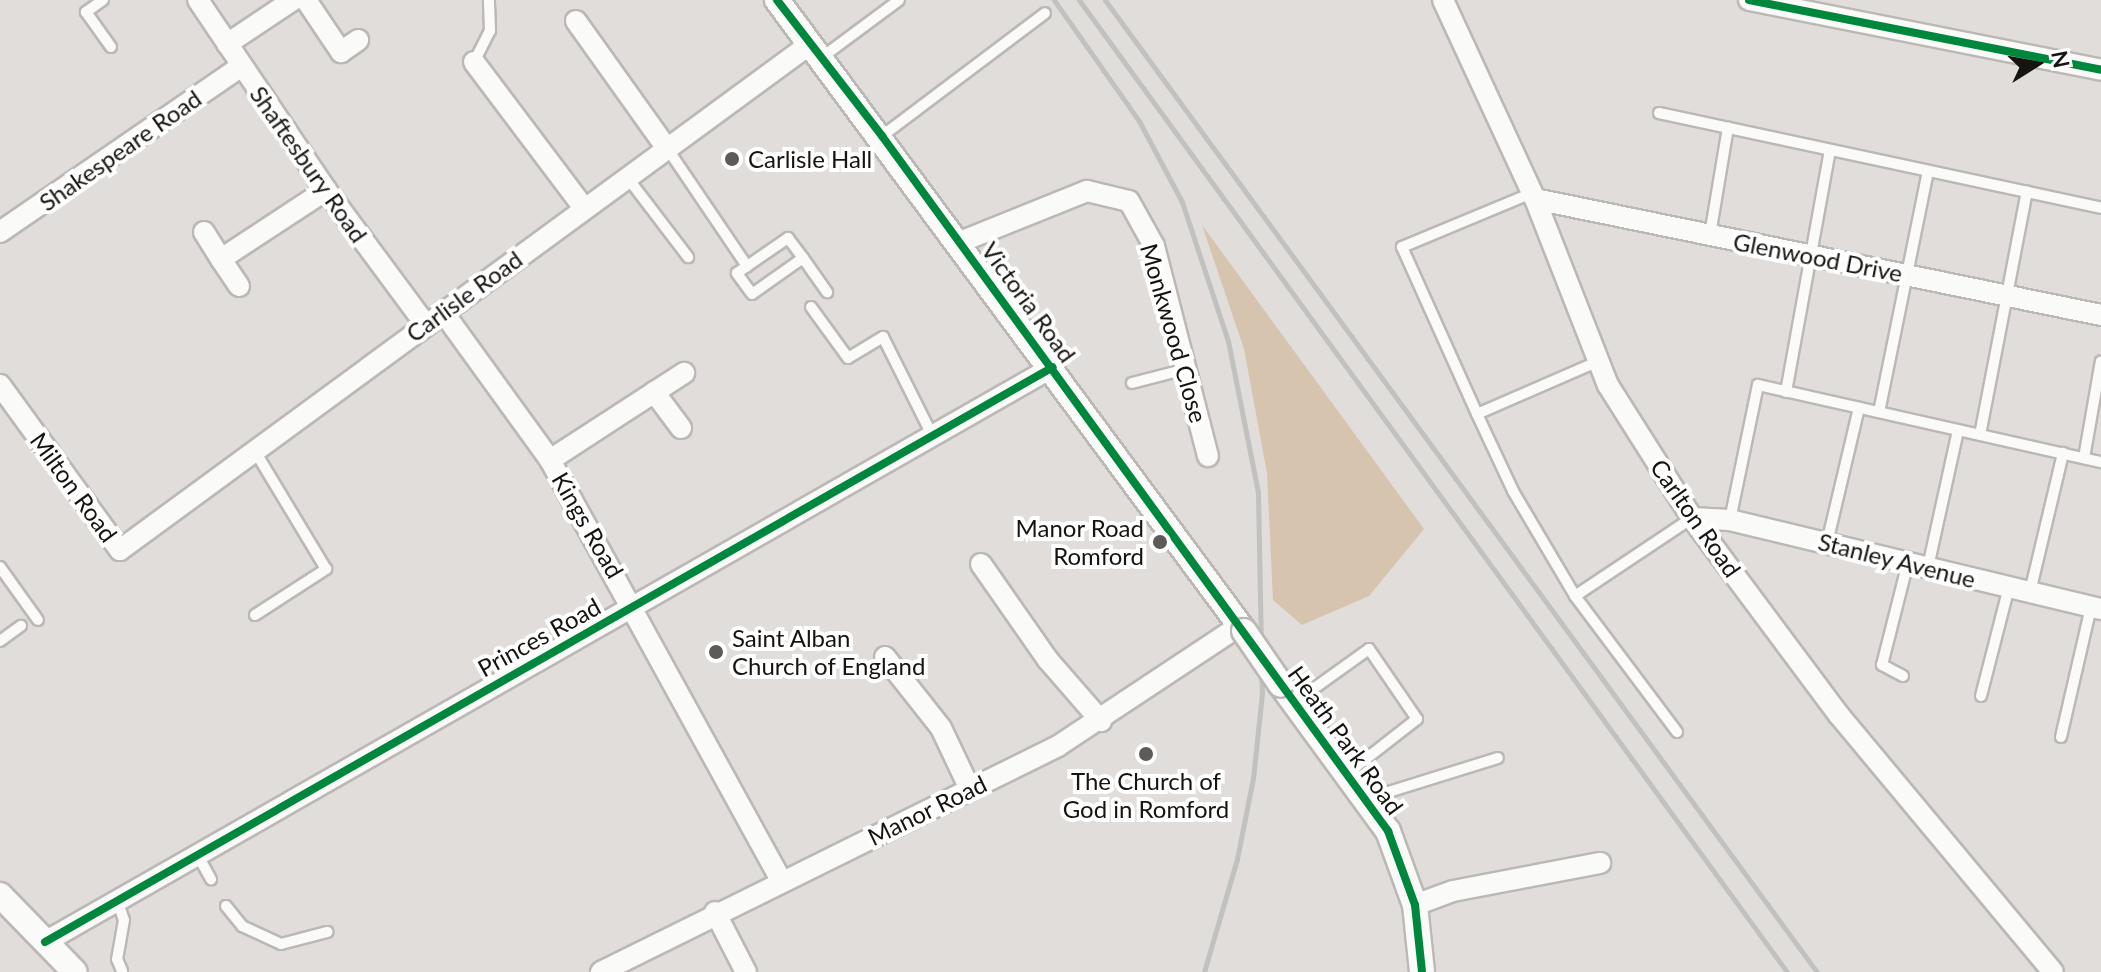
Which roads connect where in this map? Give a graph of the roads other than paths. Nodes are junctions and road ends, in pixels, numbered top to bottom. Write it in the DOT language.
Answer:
graph roads {
  1 [pos="103,0"];
  2 [pos="198,0"];
  3 [pos="293,0"];
  4 [pos="306,0"];
  5 [pos="489,0"];
  6 [pos="777,0"];
  7 [pos="899,0"];
  8 [pos="1443,0"];
  9 [pos="1749,0"];
  10 [pos="1045,13"];
  11 [pos="576,21"];
  12 [pos="358,40"];
  13 [pos="227,44"];
  14 [pos="111,47"];
  15 [pos="816,51"];
  16 [pos="474,62"];
  17 [pos="240,67"];
  18 [pos="2101,70"];
  19 [pos="1659,113"];
  20 [pos="1728,128"];
  21 [pos="882,136"];
  22 [pos="666,147"];
  23 [pos="1830,150"];
  24 [pos="1928,171"];
  25 [pos="627,177"];
  26 [pos="326,190"];
  27 [pos="2027,192"];
  28 [pos="1533,196"];
  29 [pos="584,208"];
  30 [pos="2101,208"];
  31 [pos="0,232"];
  32 [pos="204,232"];
  33 [pos="1710,235"];
  34 [pos="960,242"];
  35 [pos="1811,255"];
  36 [pos="688,257"];
  37 [pos="803,258"];
  38 [pos="221,259"];
  39 [pos="747,266"];
  40 [pos="1905,275"];
  41 [pos="239,286"];
  42 [pos="827,292"];
  43 [pos="2007,295"];
  44 [pos="811,307"];
  45 [pos="443,312"];
  46 [pos="2101,315"];
  47 [pos="425,324"];
  48 [pos="1599,361"];
  49 [pos="2101,361"];
  50 [pos="1053,367"];
  51 [pos="1186,369"];
  52 [pos="684,373"];
  53 [pos="1132,383"];
  54 [pos="1,388"];
  55 [pos="654,392"];
  56 [pos="1786,392"];
  57 [pos="1859,408"];
  58 [pos="1879,412"];
  59 [pos="1477,414"];
  60 [pos="681,428"];
  61 [pos="1958,430"];
  62 [pos="1980,435"];
  63 [pos="933,437"];
  64 [pos="256,453"];
  65 [pos="2063,453"];
  66 [pos="1208,456"];
  67 [pos="2084,458"];
  68 [pos="550,460"];
  69 [pos="2101,462"];
  70 [pos="1692,518"];
  71 [pos="1730,520"];
  72 [pos="1827,543"];
  73 [pos="120,550"];
  74 [pos="981,564"];
  75 [pos="1918,565"];
  76 [pos="0,567"];
  77 [pos="2009,587"];
  78 [pos="2030,592"];
  79 [pos="1575,596"];
  80 [pos="634,606"];
  81 [pos="2096,608"];
  82 [pos="255,615"];
  83 [pos="38,620"];
  84 [pos="21,626"];
  85 [pos="1242,628"];
  86 [pos="0,641"];
  87 [pos="885,657"];
  88 [pos="1903,676"];
  89 [pos="1288,693"];
  90 [pos="1981,696"];
  91 [pos="1101,721"];
  92 [pos="1677,732"];
  93 [pos="2061,737"];
  94 [pos="1498,758"];
  95 [pos="1348,773"];
  96 [pos="970,789"];
  97 [pos="1366,799"];
  98 [pos="196,852"];
  99 [pos="1600,863"];
  100 [pos="211,879"];
  101 [pos="780,879"];
  102 [pos="0,895"];
  103 [pos="116,899"];
  104 [pos="1415,905"];
  105 [pos="226,906"];
  106 [pos="715,912"];
  107 [pos="327,932"];
  108 [pos="45,942"];
  109 [pos="122,971"];
  110 [pos="75,972"];
  111 [pos="601,972"];
  112 [pos="746,972"];
  113 [pos="1422,972"];
  114 [pos="2053,972"];
  1 -- 14 [label="lane"];
  2 -- 13 [label="street, Shaftesbury Road"];
  3 -- 13 [label="street"];
  4 -- 12 [label="street"];
  5 -- 16 [label="lane"];
  6 -- 15 [label="street, Victoria Road"];
  7 -- 15 [label="lane"];
  8 -- 28 [label="street, Carlton Road"];
  9 -- 18 [label="street"];
  10 -- 21 [label="lane"];
  11 -- 22 [label="street"];
  13 -- 17 [label="street, Shaftesbury Road"];
  15 -- 21 [label="street, Victoria Road"];
  15 -- 22 [label="street, Carlisle Road"];
  16 -- 29 [label="street"];
  17 -- 26 [label="street, Shaftesbury Road"];
  17 -- 31 [label="street, Shakespeare Road"];
  19 -- 20 [label="lane"];
  20 -- 23 [label="lane"];
  20 -- 33 [label="lane"];
  21 -- 34 [label="street, Victoria Road"];
  22 -- 25 [label="street, Carlisle Road"];
  22 -- 39 [label="lane"];
  23 -- 24 [label="lane"];
  23 -- 35 [label="lane"];
  24 -- 27 [label="lane"];
  24 -- 40 [label="lane"];
  25 -- 29 [label="street, Carlisle Road"];
  25 -- 36 [label="lane"];
  26 -- 38 [label="street"];
  26 -- 47 [label="street, Shaftesbury Road"];
  27 -- 30 [label="lane"];
  27 -- 43 [label="lane"];
  28 -- 33 [label="street, Glenwood Drive"];
  28 -- 48 [label="street, Carlton Road"];
  28 -- 59 [label="lane"];
  29 -- 45 [label="street, Carlisle Road"];
  32 -- 38 [label="street"];
  33 -- 35 [label="street, Glenwood Drive"];
  34 -- 50 [label="street, Victoria Road"];
  34 -- 51 [label="street, Monkwood Close"];
  35 -- 40 [label="street, Glenwood Drive"];
  35 -- 56 [label="lane"];
  37 -- 39 [label="lane"];
  37 -- 39 [label="lane"];
  37 -- 42 [label="lane"];
  38 -- 41 [label="street"];
  40 -- 43 [label="street, Glenwood Drive"];
  40 -- 58 [label="lane"];
  43 -- 46 [label="street, Glenwood Drive"];
  43 -- 62 [label="lane"];
  44 -- 63 [label="lane"];
  45 -- 47 [label="street, Carlisle Road"];
  45 -- 68 [label="street, Kings Road"];
  47 -- 64 [label="street, Carlisle Road"];
  48 -- 59 [label="lane"];
  48 -- 70 [label="street, Carlton Road"];
  49 -- 67 [label="lane"];
  50 -- 63 [label="street, Princes Road"];
  50 -- 85 [label="street, Victoria Road"];
  51 -- 53 [label="lane"];
  51 -- 66 [label="street, Monkwood Close"];
  52 -- 55 [label="street"];
  54 -- 73 [label="street, Milton Road"];
  55 -- 60 [label="street"];
  55 -- 68 [label="street"];
  56 -- 57 [label="lane"];
  56 -- 71 [label="lane"];
  57 -- 58 [label="lane"];
  57 -- 72 [label="lane"];
  58 -- 61 [label="lane"];
  59 -- 79 [label="lane"];
  61 -- 62 [label="lane"];
  61 -- 75 [label="lane"];
  62 -- 65 [label="lane"];
  63 -- 80 [label="street, Princes Road"];
  64 -- 73 [label="street, Carlisle Road"];
  64 -- 82 [label="lane"];
  65 -- 67 [label="lane"];
  65 -- 78 [label="lane"];
  67 -- 69 [label="lane"];
  68 -- 80 [label="street, Kings Road"];
  70 -- 71 [label="street, Stanley Avenue"];
  70 -- 79 [label="lane"];
  70 -- 114 [label="street, Carlton Road"];
  71 -- 72 [label="street, Stanley Avenue"];
  72 -- 75 [label="street, Stanley Avenue"];
  74 -- 91 [label="street"];
  75 -- 77 [label="street, Stanley Avenue"];
  75 -- 88 [label="lane"];
  76 -- 83 [label="lane"];
  77 -- 78 [label="street, Stanley Avenue"];
  77 -- 90 [label="lane"];
  78 -- 81 [label="street, Stanley Avenue"];
  79 -- 92 [label="lane"];
  80 -- 98 [label="street, Princes Road"];
  80 -- 101 [label="street, Kings Road"];
  81 -- 93 [label="lane"];
  84 -- 86 [label="lane"];
  85 -- 89 [label="street, Heath Park Road, bridge"];
  85 -- 91 [label="street, Manor Road"];
  87 -- 96 [label="street"];
  89 -- 95 [label="street, Heath Park Road"];
  89 -- 95 [label="lane"];
  91 -- 96 [label="street, Manor Road"];
  94 -- 97 [label="lane"];
  95 -- 97 [label="street, Heath Park Road"];
  96 -- 101 [label="street, Manor Road"];
  97 -- 104 [label="street, Heath Park Road"];
  98 -- 100 [label="lane"];
  98 -- 103 [label="street, Princes Road"];
  99 -- 104 [label="street"];
  101 -- 106 [label="street, Manor Road"];
  102 -- 108 [label="street"];
  103 -- 108 [label="street, Princes Road"];
  103 -- 109 [label="lane"];
  104 -- 113 [label="street, Heath Park Road"];
  105 -- 107 [label="lane"];
  106 -- 111 [label="street, Manor Road"];
  106 -- 112 [label="street"];
  108 -- 110 [label="street"];
}
